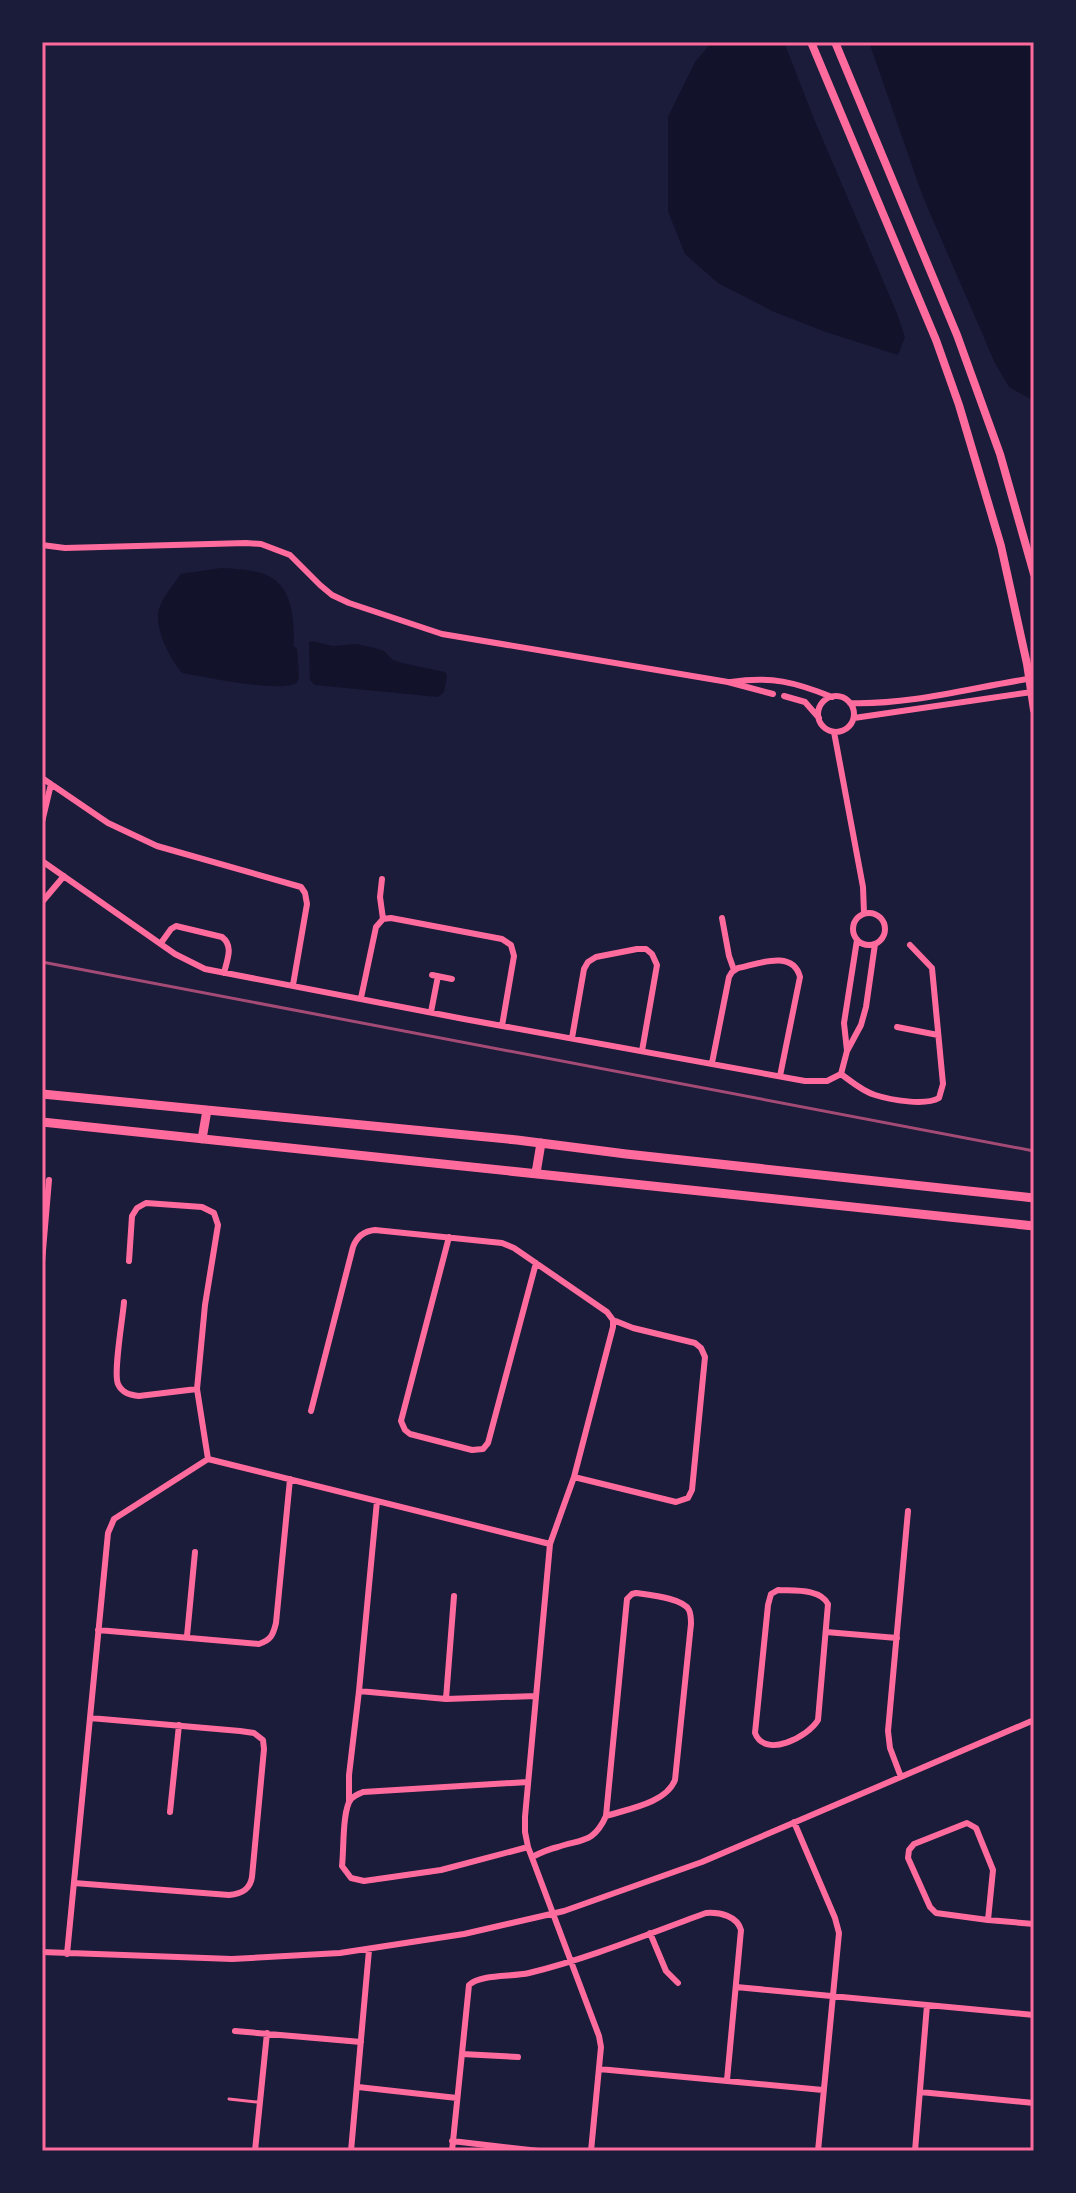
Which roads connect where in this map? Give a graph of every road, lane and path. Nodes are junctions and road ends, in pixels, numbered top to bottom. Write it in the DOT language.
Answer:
graph roads {
  1 [pos="811,42"];
  2 [pos="835,42"];
  3 [pos="42,545"];
  4 [pos="1034,574"];
  5 [pos="1032,679"];
  6 [pos="728,682"];
  7 [pos="1032,691"];
  8 [pos="773,694"];
  9 [pos="784,696"];
  10 [pos="832,697"];
  11 [pos="850,703"];
  12 [pos="1034,710"];
  13 [pos="819,718"];
  14 [pos="854,718"];
  15 [pos="834,732"];
  16 [pos="42,778"];
  17 [pos="51,784"];
  18 [pos="42,822"];
  19 [pos="42,861"];
  20 [pos="64,876"];
  21 [pos="382,879"];
  22 [pos="42,902"];
  23 [pos="864,913"];
  24 [pos="722,918"];
  25 [pos="383,919"];
  26 [pos="857,940"];
  27 [pos="161,943"];
  28 [pos="875,944"];
  29 [pos="910,945"];
  30 [pos="734,970"];
  31 [pos="224,973"];
  32 [pos="452,979"];
  33 [pos="293,985"];
  34 [pos="851,985"];
  35 [pos="869,989"];
  36 [pos="361,998"];
  37 [pos="431,1012"];
  38 [pos="502,1026"];
  39 [pos="897,1027"];
  40 [pos="938,1035"];
  41 [pos="572,1038"];
  42 [pos="642,1051"];
  43 [pos="847,1051"];
  44 [pos="712,1063"];
  45 [pos="841,1074"];
  46 [pos="780,1076"];
  47 [pos="42,1094"];
  48 [pos="207,1110"];
  49 [pos="42,1122"];
  50 [pos="202,1139"];
  51 [pos="541,1143"];
  52 [pos="536,1173"];
  53 [pos="49,1180"];
  54 [pos="1034,1198"];
  55 [pos="1034,1226"];
  56 [pos="43,1234"];
  57 [pos="449,1237"];
  58 [pos="129,1261"];
  59 [pos="42,1262"];
  60 [pos="536,1263"];
  61 [pos="124,1302"];
  62 [pos="613,1320"];
  63 [pos="197,1389"];
  64 [pos="311,1411"];
  65 [pos="208,1459"];
  66 [pos="574,1477"];
  67 [pos="290,1479"];
  68 [pos="377,1501"];
  69 [pos="908,1511"];
  70 [pos="550,1544"];
  71 [pos="195,1552"];
  72 [pos="454,1596"];
  73 [pos="98,1630"];
  74 [pos="826,1632"];
  75 [pos="187,1636"];
  76 [pos="897,1638"];
  77 [pos="359,1691"];
  78 [pos="536,1696"];
  79 [pos="446,1699"];
  80 [pos="90,1718"];
  81 [pos="1034,1720"];
  82 [pos="179,1725"];
  83 [pos="901,1777"];
  84 [pos="528,1782"];
  85 [pos="349,1801"];
  86 [pos="170,1812"];
  87 [pos="606,1816"];
  88 [pos="794,1822"];
  89 [pos="528,1847"];
  90 [pos="532,1857"];
  91 [pos="74,1883"];
  92 [pos="554,1913"];
  93 [pos="988,1920"];
  94 [pos="1034,1924"];
  95 [pos="650,1933"];
  96 [pos="369,1950"];
  97 [pos="42,1952"];
  98 [pos="67,1954"];
  99 [pos="573,1962"];
  100 [pos="678,1983"];
  101 [pos="736,1987"];
  102 [pos="833,1996"];
  103 [pos="927,2005"];
  104 [pos="1034,2015"];
  105 [pos="235,2031"];
  106 [pos="267,2033"];
  107 [pos="361,2042"];
  108 [pos="462,2054"];
  109 [pos="518,2057"];
  110 [pos="599,2069"];
  111 [pos="727,2080"];
  112 [pos="358,2087"];
  113 [pos="823,2090"];
  114 [pos="920,2092"];
  115 [pos="457,2098"];
  116 [pos="229,2099"];
  117 [pos="260,2102"];
  118 [pos="1034,2103"];
  119 [pos="452,2141"];
  120 [pos="255,2151"];
  121 [pos="351,2151"];
  122 [pos="452,2151"];
  123 [pos="539,2151"];
  124 [pos="591,2151"];
  125 [pos="818,2151"];
  126 [pos="915,2151"];
  1 -- 5 [label="main road"];
  2 -- 4 [label="main road"];
  3 -- 6 [label="street"];
  5 -- 7 [label="main road"];
  5 -- 11 [label="street"];
  6 -- 8 [label="street"];
  6 -- 10 [label="street"];
  7 -- 12 [label="main road"];
  7 -- 14 [label="street"];
  9 -- 13 [label="street"];
  10 -- 11 [label="street"];
  10 -- 13 [label="street"];
  11 -- 14 [label="street"];
  13 -- 15 [label="street"];
  14 -- 15 [label="street"];
  15 -- 23 [label="street"];
  16 -- 17 [label="street"];
  17 -- 18 [label="street"];
  17 -- 33 [label="street"];
  19 -- 20 [label="street"];
  20 -- 22 [label="street"];
  20 -- 27 [label="street"];
  21 -- 25 [label="street"];
  23 -- 26 [label="street"];
  23 -- 28 [label="street"];
  24 -- 30 [label="street"];
  25 -- 36 [label="street"];
  25 -- 38 [label="street"];
  26 -- 28 [label="street"];
  26 -- 34 [label="street"];
  27 -- 31 [label="street"];
  27 -- 31 [label="street"];
  28 -- 35 [label="street"];
  29 -- 40 [label="street"];
  30 -- 44 [label="street"];
  30 -- 46 [label="street"];
  31 -- 33 [label="street"];
  32 -- 37 [label="street"];
  33 -- 36 [label="street"];
  34 -- 35 [label="street"];
  34 -- 43 [label="street"];
  35 -- 43 [label="street"];
  36 -- 37 [label="street"];
  37 -- 38 [label="street"];
  38 -- 41 [label="street"];
  39 -- 40 [label="street"];
  40 -- 45 [label="street"];
  41 -- 42 [label="street"];
  41 -- 42 [label="street"];
  42 -- 44 [label="street"];
  43 -- 45 [label="street"];
  44 -- 46 [label="street"];
  45 -- 46 [label="street"];
  47 -- 48 [label="main road"];
  48 -- 50 [label="main road"];
  48 -- 51 [label="main road"];
  49 -- 50 [label="main road"];
  50 -- 52 [label="main road"];
  51 -- 52 [label="main road"];
  51 -- 54 [label="main road"];
  52 -- 55 [label="main road"];
  53 -- 56 [label="street"];
  56 -- 59 [label="street"];
  57 -- 60 [label="street"];
  57 -- 60 [label="street"];
  57 -- 64 [label="street"];
  58 -- 63 [label="street"];
  60 -- 62 [label="street"];
  61 -- 63 [label="street"];
  62 -- 66 [label="street"];
  62 -- 66 [label="street"];
  63 -- 65 [label="street"];
  65 -- 67 [label="street"];
  65 -- 73 [label="street"];
  66 -- 70 [label="street"];
  67 -- 68 [label="street"];
  67 -- 75 [label="street"];
  68 -- 70 [label="street"];
  68 -- 77 [label="street"];
  69 -- 76 [label="street"];
  70 -- 78 [label="street"];
  71 -- 75 [label="street"];
  72 -- 79 [label="street"];
  73 -- 75 [label="street"];
  73 -- 80 [label="street"];
  74 -- 74 [label="street"];
  74 -- 76 [label="street"];
  76 -- 83 [label="street"];
  77 -- 79 [label="street"];
  77 -- 85 [label="street"];
  78 -- 79 [label="street"];
  78 -- 84 [label="street"];
  80 -- 82 [label="street"];
  80 -- 91 [label="street"];
  81 -- 83 [label="street"];
  82 -- 86 [label="street"];
  82 -- 91 [label="street"];
  83 -- 88 [label="street"];
  84 -- 85 [label="street"];
  84 -- 89 [label="street"];
  85 -- 89 [label="street"];
  87 -- 87 [label="street"];
  87 -- 90 [label="street"];
  88 -- 92 [label="street"];
  88 -- 102 [label="street"];
  89 -- 90 [label="street"];
  90 -- 92 [label="street"];
  91 -- 98 [label="street"];
  92 -- 96 [label="street"];
  92 -- 99 [label="street"];
  93 -- 93 [label="street"];
  93 -- 94 [label="street"];
  95 -- 99 [label="street"];
  95 -- 100 [label="street"];
  95 -- 101 [label="street"];
  96 -- 98 [label="street"];
  96 -- 107 [label="street"];
  97 -- 98 [label="street"];
  99 -- 108 [label="street"];
  99 -- 110 [label="street"];
  101 -- 102 [label="street"];
  101 -- 111 [label="street"];
  102 -- 103 [label="street"];
  102 -- 113 [label="street"];
  103 -- 104 [label="street"];
  103 -- 114 [label="street"];
  105 -- 106 [label="street"];
  106 -- 107 [label="street"];
  106 -- 117 [label="street"];
  107 -- 112 [label="street"];
  108 -- 109 [label="street"];
  108 -- 115 [label="street"];
  110 -- 111 [label="street"];
  110 -- 124 [label="street"];
  111 -- 113 [label="street"];
  112 -- 115 [label="street"];
  112 -- 121 [label="street"];
  113 -- 125 [label="street"];
  114 -- 118 [label="street"];
  114 -- 126 [label="street"];
  115 -- 119 [label="street"];
  116 -- 117 [label="lane"];
  117 -- 120 [label="street"];
  119 -- 122 [label="street"];
  119 -- 123 [label="street"];
}
